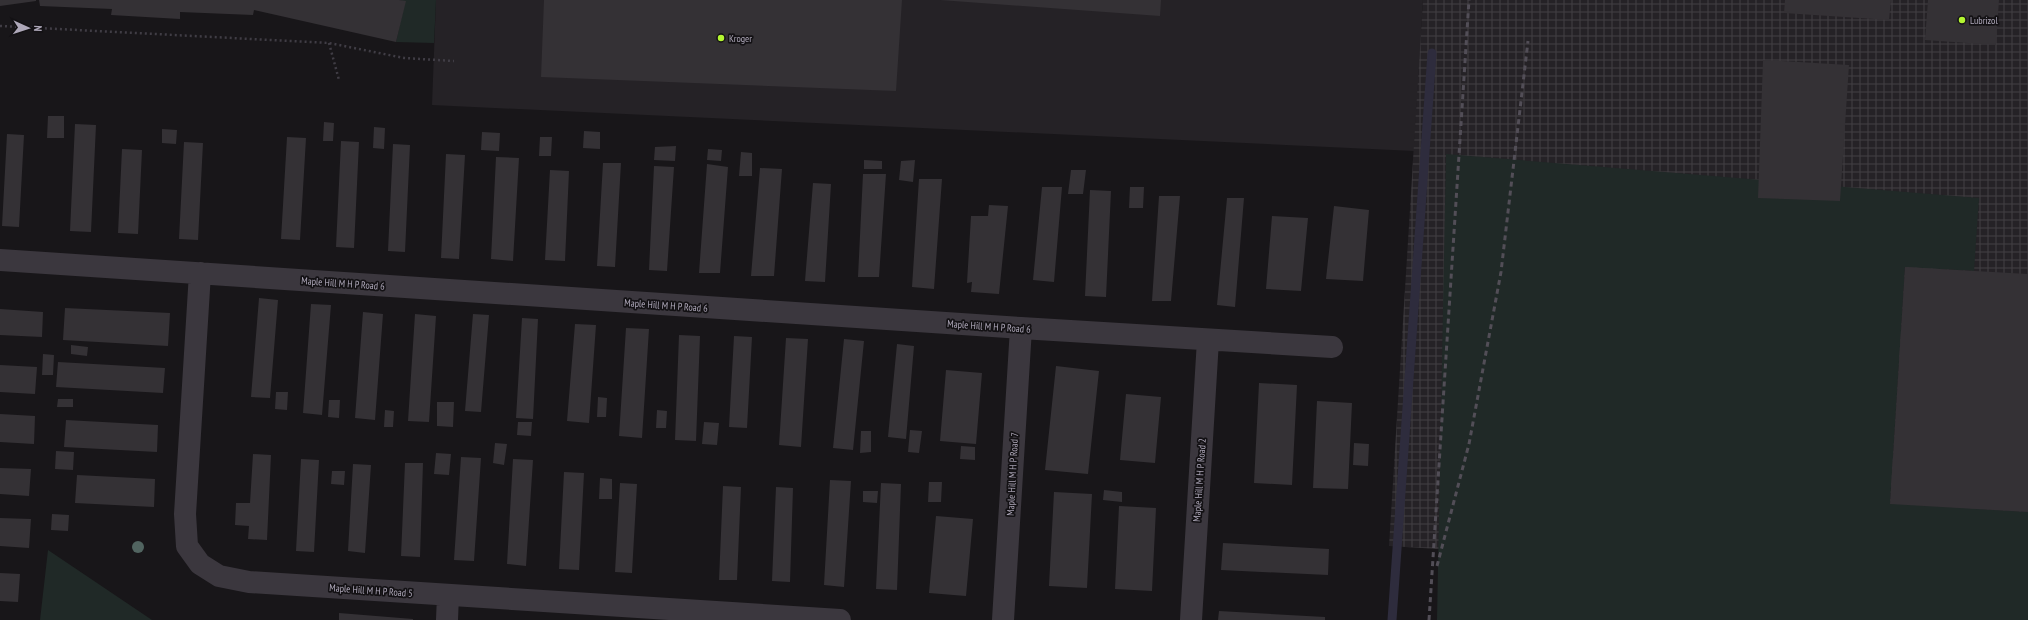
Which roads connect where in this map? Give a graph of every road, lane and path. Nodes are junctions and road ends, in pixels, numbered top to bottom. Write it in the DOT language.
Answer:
graph roads {
  1 [pos="0,26"];
  2 [pos="329,43"];
  3 [pos="454,61"];
  4 [pos="338,80"];
  5 [pos="0,260"];
  6 [pos="200,273"];
  7 [pos="1021,328"];
  8 [pos="1208,340"];
  9 [pos="1332,347"];
  10 [pos="448,595"];
  11 [pos="725,617"];
  12 [pos="447,620"];
  13 [pos="840,620"];
  14 [pos="1003,620"];
  15 [pos="1190,620"];
  1 -- 2 [label="path"];
  2 -- 3 [label="path"];
  2 -- 4 [label="path"];
  5 -- 6 [label="street, Maple Hill M H P Road 6"];
  6 -- 7 [label="street, Maple Hill M H P Road 6"];
  6 -- 10 [label="street, Maple Hill M H P Road 5"];
  7 -- 8 [label="street, Maple Hill M H P Road 6"];
  7 -- 14 [label="street, Maple Hill M H P Road 7"];
  8 -- 9 [label="street, Maple Hill M H P Road 6"];
  8 -- 15 [label="street, Maple Hill M H P Road 2"];
  10 -- 11 [label="street, Maple Hill M H P Road 5"];
  10 -- 12 [label="street"];
  11 -- 13 [label="street, Maple Hill M H P Road 5"];
}
